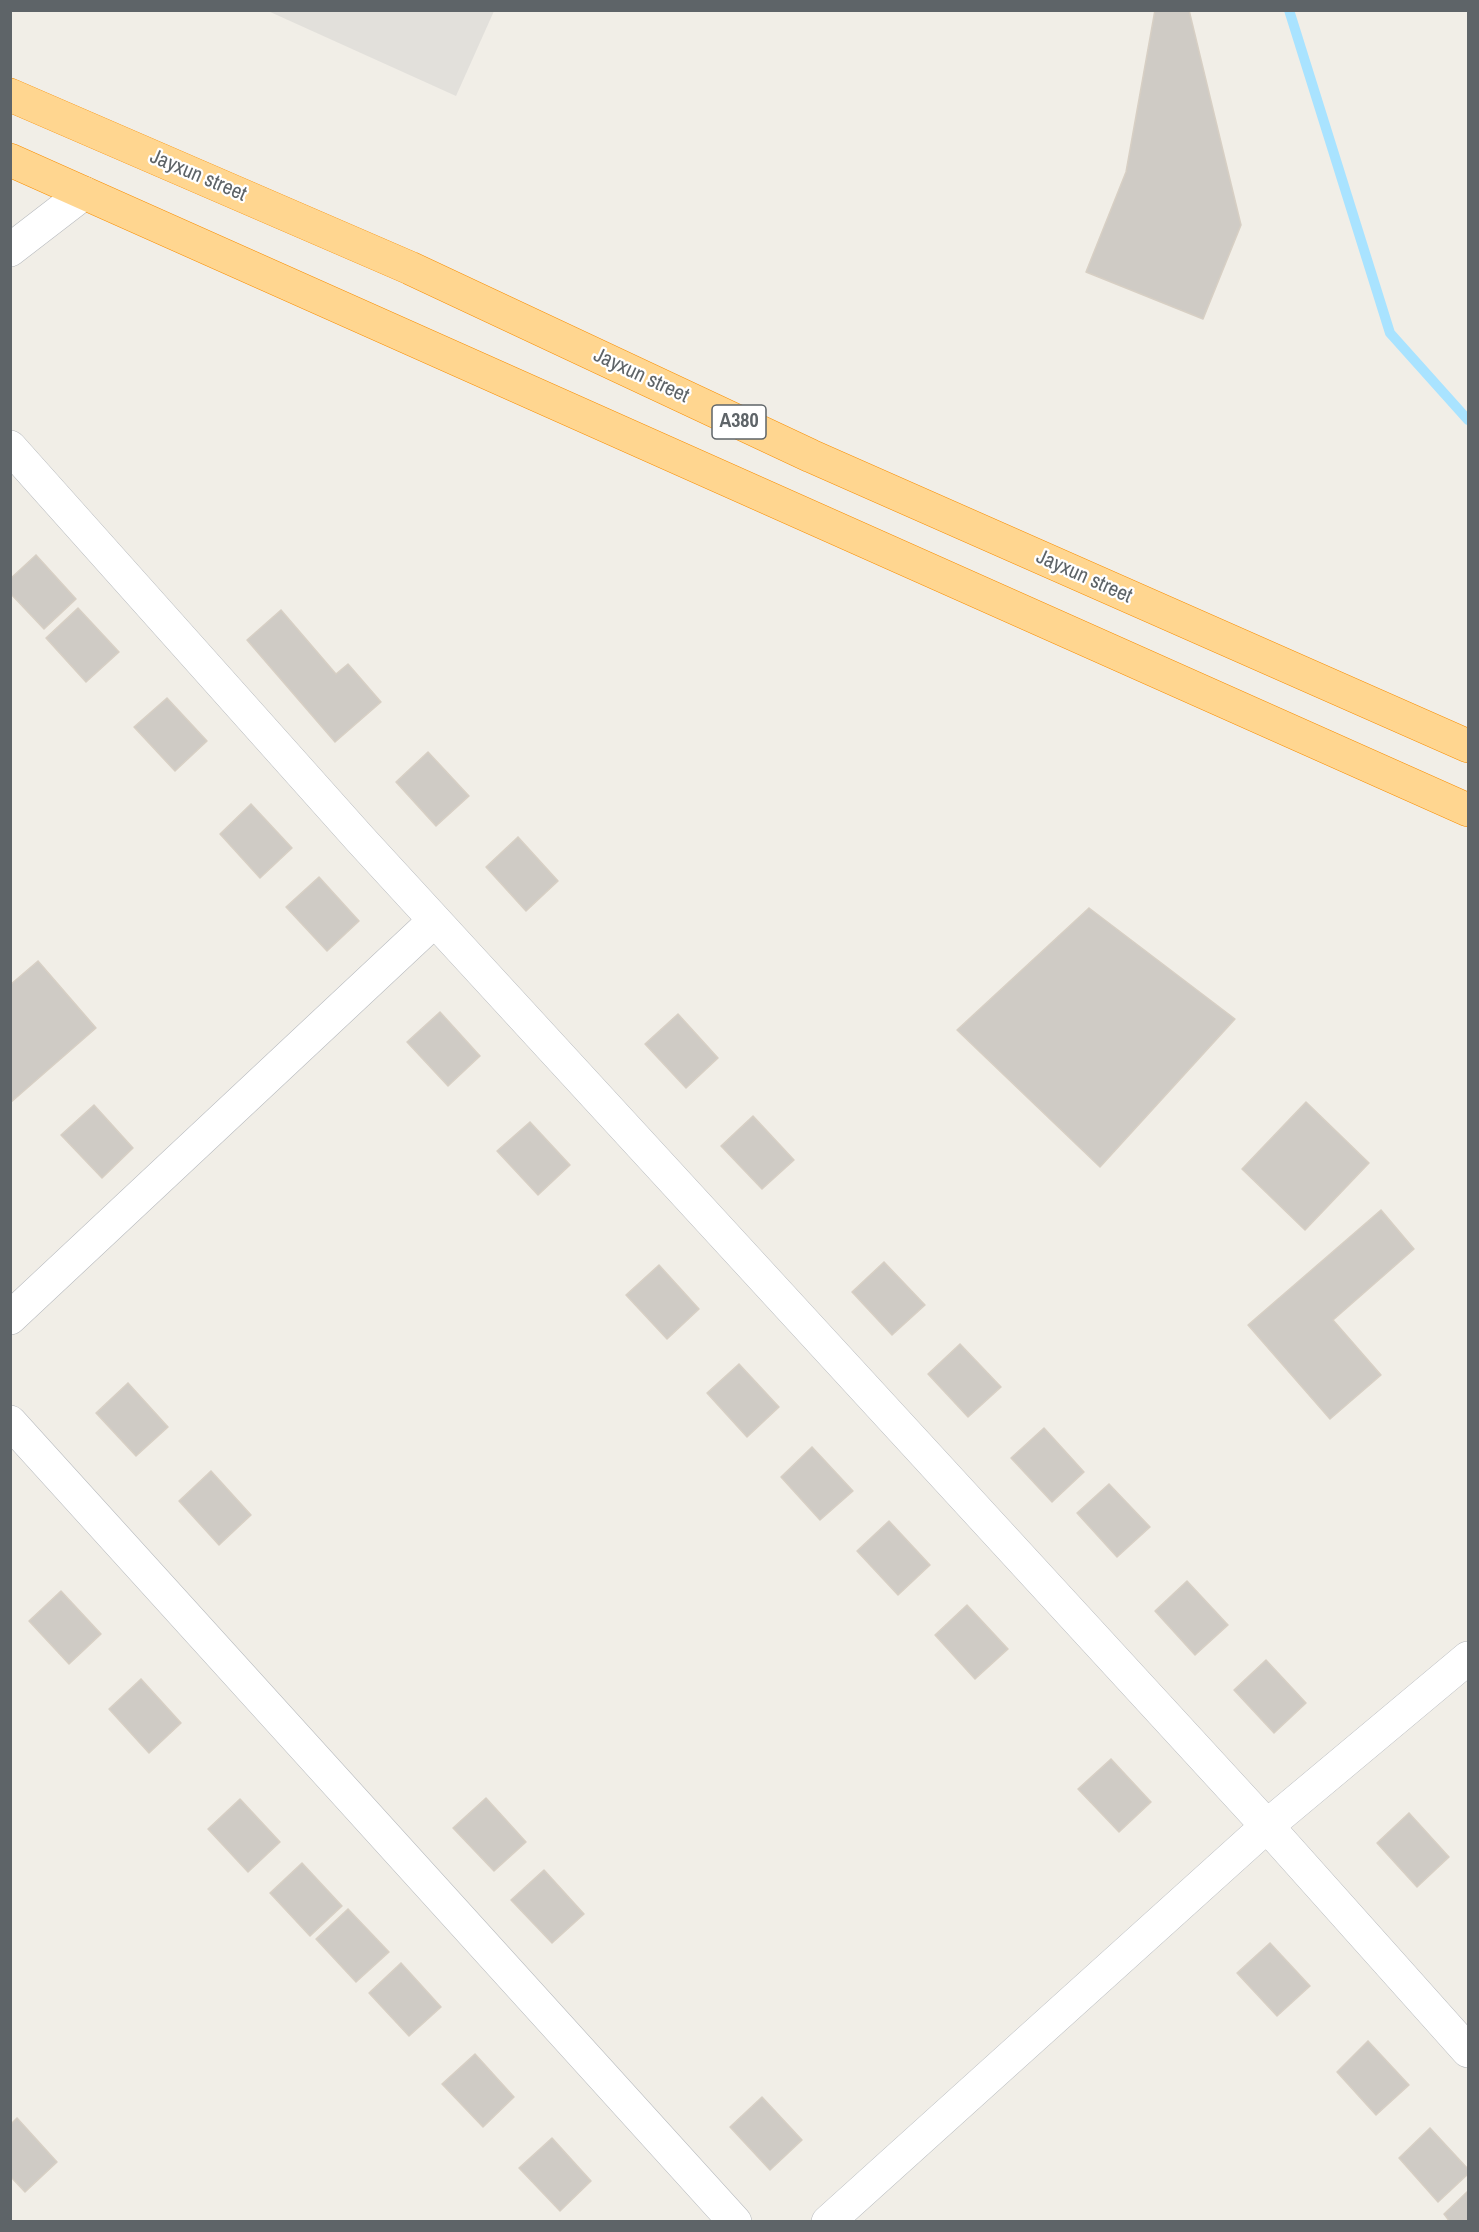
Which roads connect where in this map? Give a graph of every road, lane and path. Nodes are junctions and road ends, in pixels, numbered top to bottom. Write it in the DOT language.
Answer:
graph roads {
  1 [pos="10,95"];
  2 [pos="10,160"];
  3 [pos="84,193"];
  4 [pos="10,250"];
  5 [pos="10,447"];
  6 [pos="1468,746"];
  7 [pos="1468,810"];
  8 [pos="434,921"];
  9 [pos="10,1318"];
  10 [pos="10,1422"];
  11 [pos="1468,1658"];
  12 [pos="1267,1826"];
  13 [pos="1468,2051"];
  14 [pos="735,2222"];
  15 [pos="828,2222"];
  1 -- 6 [label="highway, Jayxun street / A380"];
  2 -- 3 [label="highway, A380"];
  3 -- 4 [label="street"];
  3 -- 7 [label="highway, A380"];
  5 -- 8 [label="street"];
  8 -- 9 [label="street"];
  8 -- 12 [label="street"];
  10 -- 14 [label="street"];
  11 -- 12 [label="street"];
  12 -- 13 [label="street"];
  12 -- 15 [label="street"];
}
